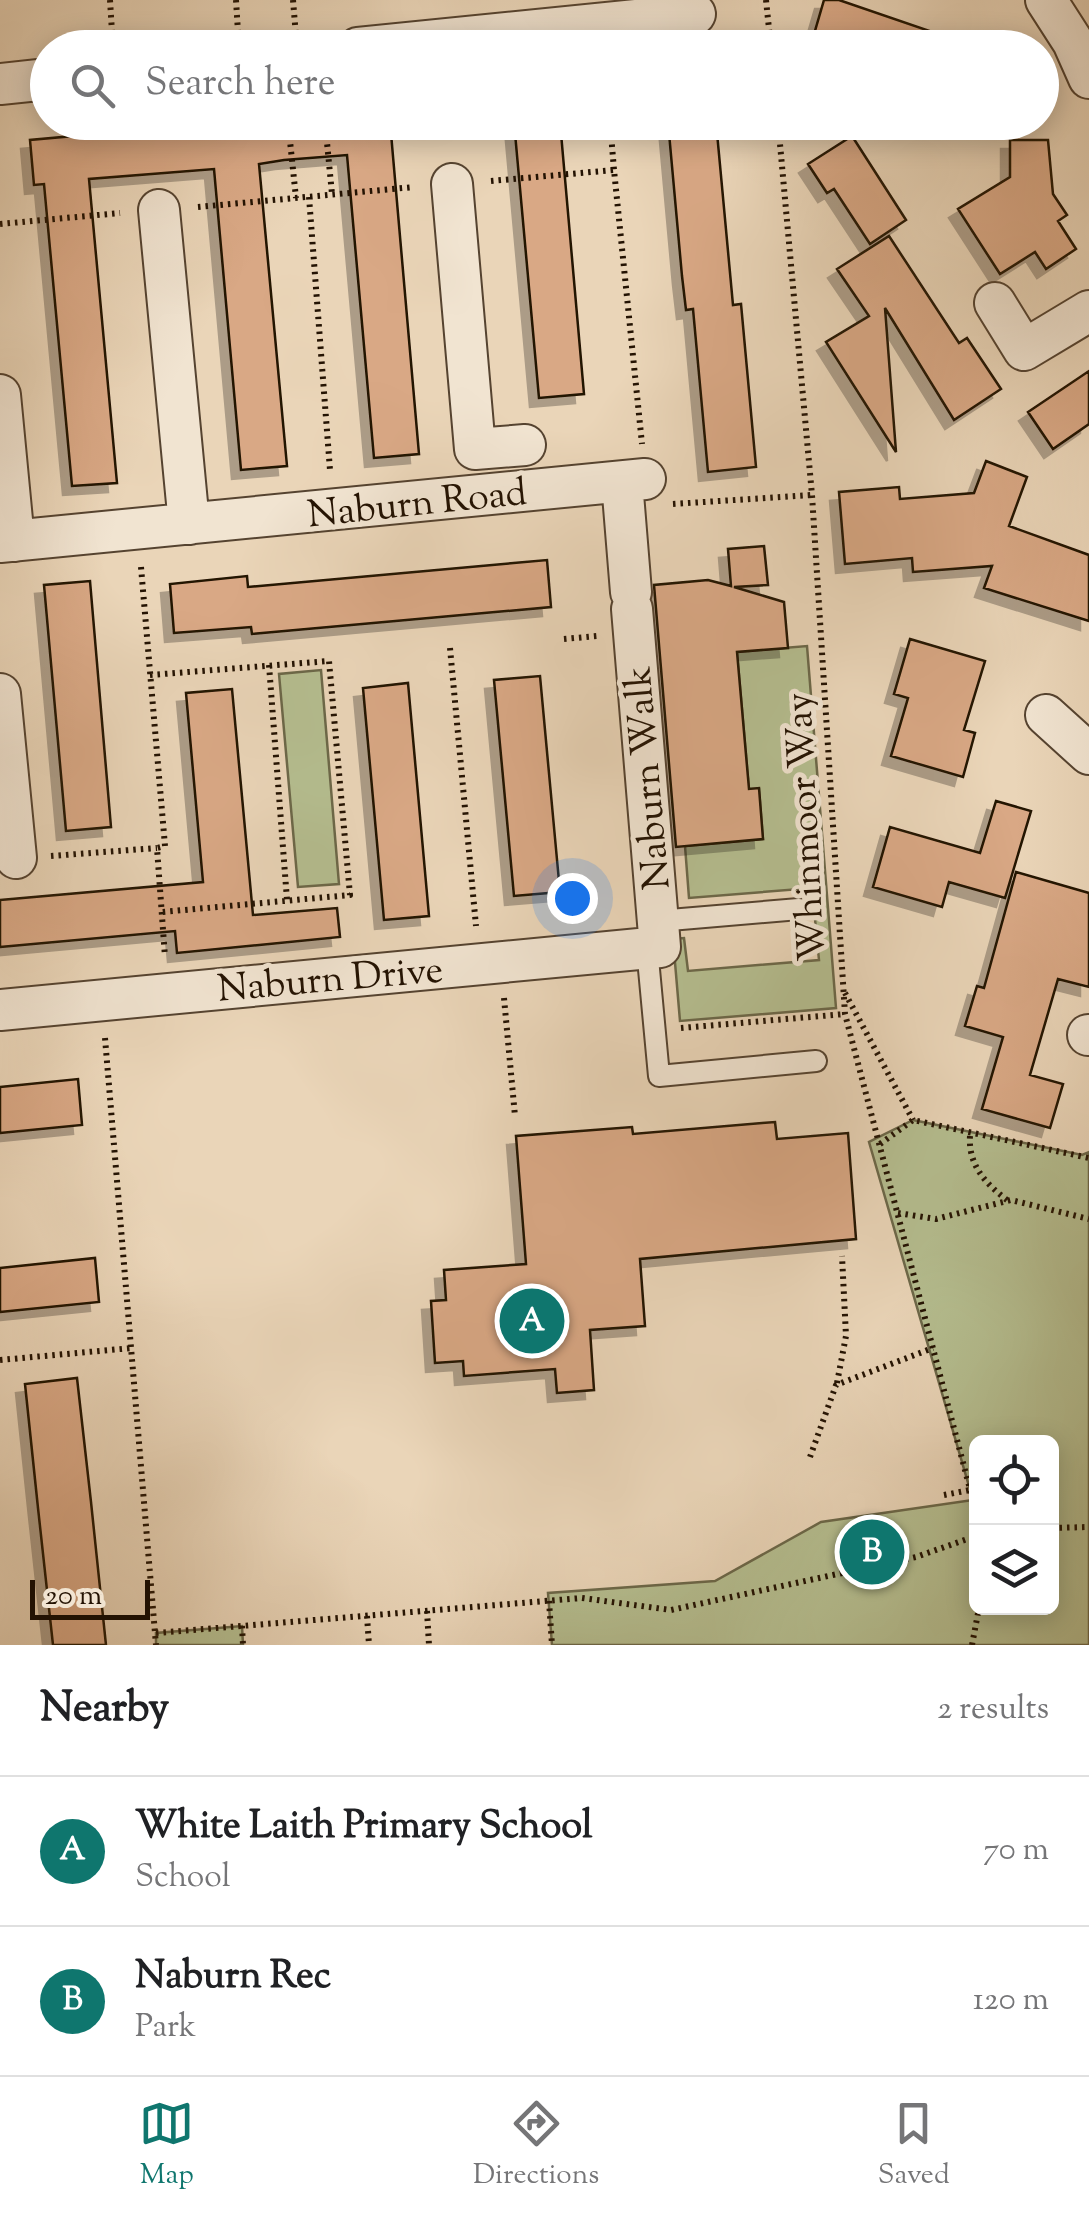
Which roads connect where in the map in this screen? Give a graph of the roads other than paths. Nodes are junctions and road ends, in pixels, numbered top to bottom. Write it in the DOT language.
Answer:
graph roads {
  1 [pos="1046,0"];
  2 [pos="695,14"];
  3 [pos="536,30"];
  4 [pos="1089,78"];
  5 [pos="30,81"];
  6 [pos="0,84"];
  7 [pos="452,184"];
  8 [pos="159,210"];
  9 [pos="995,303"];
  10 [pos="1089,311"];
  11 [pos="0,395"];
  12 [pos="525,445"];
  13 [pos="634,481"];
  14 [pos="189,524"];
  15 [pos="7,542"];
  16 [pos="0,694"];
  17 [pos="1046,716"];
  18 [pos="1089,754"];
  19 [pos="16,858"];
  20 [pos="799,909"];
  21 [pos="655,939"];
  22 [pos="0,1010"];
  23 [pos="816,1060"];
  1 -- 4 [label="street"];
  2 -- 3 [label="street"];
  5 -- 6 [label="street"];
  7 -- 12 [label="street, Naburn Road"];
  8 -- 14 [label="street"];
  9 -- 10 [label="street"];
  11 -- 15 [label="street"];
  13 -- 14 [label="street, Naburn Road"];
  13 -- 21 [label="street, Naburn Walk"];
  14 -- 15 [label="street, Naburn Road"];
  16 -- 19 [label="street"];
  17 -- 18 [label="street"];
  20 -- 21 [label="lane"];
  21 -- 22 [label="street, Naburn Drive"];
  21 -- 23 [label="lane"];
}
